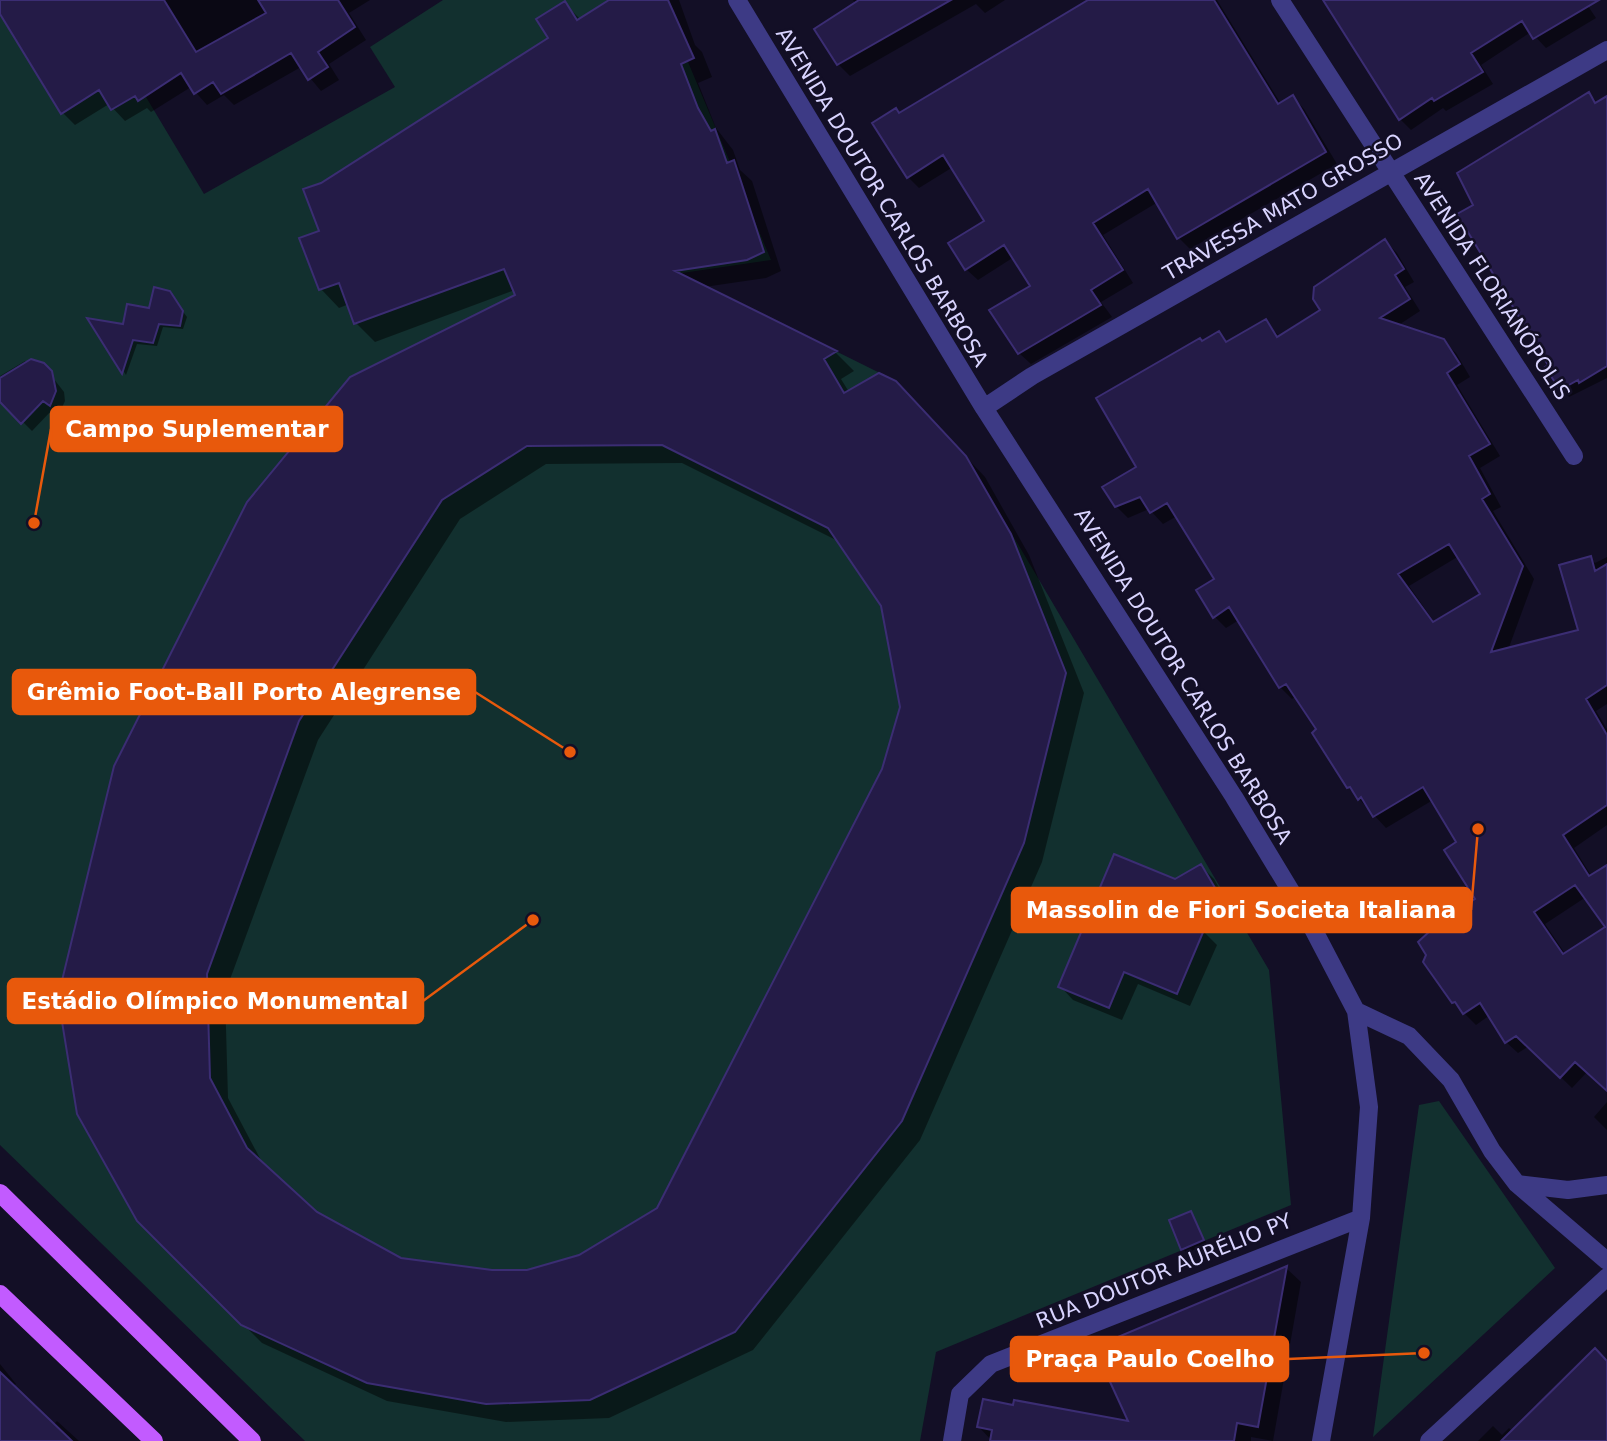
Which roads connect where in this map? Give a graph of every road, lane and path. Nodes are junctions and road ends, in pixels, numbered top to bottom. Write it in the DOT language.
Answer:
graph roads {
  1 [pos="737,0"];
  2 [pos="1280,0"];
  3 [pos="1607,50"];
  4 [pos="1392,172"];
  5 [pos="984,408"];
  6 [pos="1574,456"];
  7 [pos="1356,1012"];
  8 [pos="1517,1184"];
  9 [pos="1607,1185"];
  10 [pos="0,1193"];
  11 [pos="1361,1218"];
  12 [pos="1607,1261"];
  13 [pos="1607,1277"];
  14 [pos="0,1294"];
  15 [pos="154,1441"];
  16 [pos="252,1441"];
  17 [pos="952,1441"];
  18 [pos="1321,1441"];
  19 [pos="1429,1441"];
  1 -- 5 [label="street, AVENIDA DOUTOR CARLOS BARBOSA"];
  2 -- 4 [label="street, AVENIDA FLORIANÓPOLIS"];
  3 -- 4 [label="street, TRAVESSA MATO GROSSO"];
  4 -- 5 [label="street, TRAVESSA MATO GROSSO"];
  4 -- 6 [label="street, AVENIDA FLORIANÓPOLIS"];
  5 -- 7 [label="street, AVENIDA DOUTOR CARLOS BARBOSA"];
  7 -- 8 [label="street"];
  7 -- 11 [label="street, AVENIDA DOUTOR CARLOS BARBOSA"];
  8 -- 9 [label="street"];
  8 -- 12 [label="street"];
  10 -- 16 [label="main road"];
  11 -- 17 [label="street, RUA DOUTOR AURÉLIO PY"];
  11 -- 18 [label="street, AVENIDA DOUTOR CARLOS BARBOSA"];
  13 -- 19 [label="street"];
  14 -- 15 [label="main road"];
}
